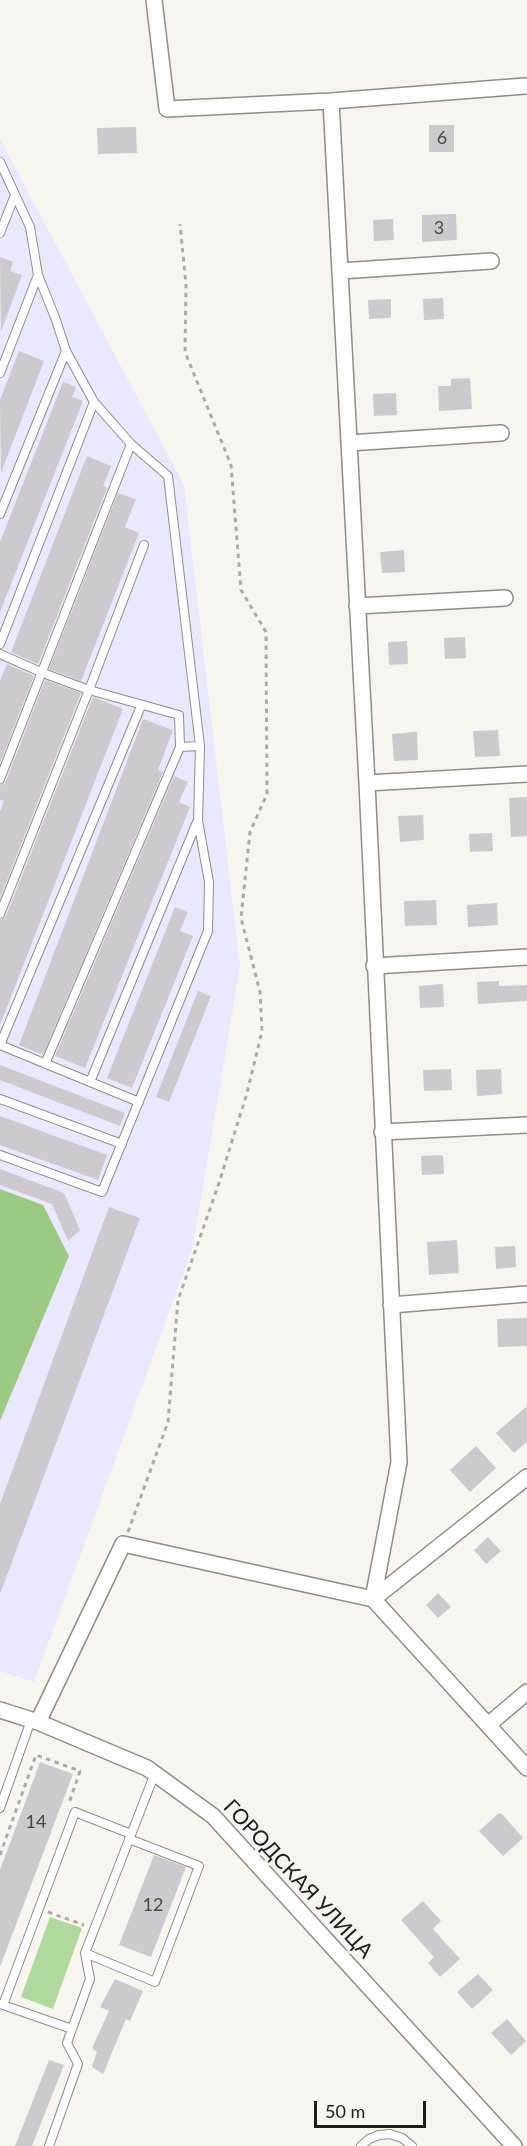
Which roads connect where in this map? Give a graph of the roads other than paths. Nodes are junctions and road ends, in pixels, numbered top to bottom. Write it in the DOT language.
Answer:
graph roads {
  1 [pos="154,0"];
  2 [pos="525,86"];
  3 [pos="331,100"];
  4 [pos="0,162"];
  5 [pos="15,195"];
  6 [pos="0,233"];
  7 [pos="491,261"];
  8 [pos="340,271"];
  9 [pos="38,275"];
  10 [pos="66,351"];
  11 [pos="0,373"];
  12 [pos="94,402"];
  13 [pos="501,433"];
  14 [pos="349,443"];
  15 [pos="131,444"];
  16 [pos="0,514"];
  17 [pos="144,545"];
  18 [pos="505,598"];
  19 [pos="357,606"];
  20 [pos="0,644"];
  21 [pos="0,654"];
  22 [pos="43,673"];
  23 [pos="89,690"];
  24 [pos="141,705"];
  25 [pos="200,746"];
  26 [pos="180,747"];
  27 [pos="527,774"];
  28 [pos="0,779"];
  29 [pos="367,783"];
  30 [pos="198,821"];
  31 [pos="0,914"];
  32 [pos="527,957"];
  33 [pos="374,966"];
  34 [pos="45,1064"];
  35 [pos="90,1082"];
  36 [pos="0,1098"];
  37 [pos="139,1102"];
  38 [pos="527,1125"];
  39 [pos="382,1132"];
  40 [pos="122,1144"];
  41 [pos="0,1155"];
  42 [pos="527,1294"];
  43 [pos="391,1305"];
  44 [pos="527,1477"];
  45 [pos="373,1599"];
  46 [pos="527,1692"];
  47 [pos="0,1710"];
  48 [pos="35,1721"];
  49 [pos="488,1725"];
  50 [pos="527,1768"];
  51 [pos="155,1773"];
  52 [pos="0,1808"];
  53 [pos="130,1836"];
  54 [pos="85,1953"];
  55 [pos="2,2005"];
  56 [pos="72,2029"];
  57 [pos="49,2146"];
  58 [pos="361,2146"];
  59 [pos="412,2146"];
  60 [pos="514,2146"];
  1 -- 3 [label="street"];
  2 -- 3 [label="street"];
  3 -- 8 [label="street"];
  4 -- 5 [label="lane"];
  5 -- 6 [label="lane"];
  5 -- 9 [label="lane"];
  7 -- 8 [label="street"];
  8 -- 14 [label="street"];
  9 -- 10 [label="lane"];
  9 -- 11 [label="lane"];
  10 -- 12 [label="lane"];
  10 -- 16 [label="lane"];
  12 -- 15 [label="lane"];
  12 -- 20 [label="lane"];
  13 -- 14 [label="street"];
  14 -- 19 [label="street"];
  15 -- 22 [label="lane"];
  15 -- 25 [label="lane"];
  17 -- 23 [label="lane"];
  18 -- 19 [label="street"];
  19 -- 29 [label="street"];
  21 -- 22 [label="lane"];
  22 -- 23 [label="lane"];
  22 -- 28 [label="lane"];
  23 -- 24 [label="lane"];
  23 -- 31 [label="lane"];
  24 -- 26 [label="lane"];
  24 -- 34 [label="lane"];
  25 -- 26 [label="lane"];
  25 -- 30 [label="lane"];
  26 -- 34 [label="lane"];
  27 -- 29 [label="street"];
  29 -- 33 [label="street"];
  30 -- 35 [label="lane"];
  30 -- 37 [label="lane"];
  32 -- 33 [label="street"];
  33 -- 39 [label="street"];
  34 -- 35 [label="lane"];
  35 -- 37 [label="lane"];
  36 -- 40 [label="lane"];
  37 -- 40 [label="lane"];
  38 -- 39 [label="street"];
  39 -- 43 [label="street"];
  40 -- 41 [label="lane"];
  42 -- 43 [label="street"];
  43 -- 45 [label="street"];
  44 -- 45 [label="street"];
  45 -- 48 [label="street"];
  45 -- 49 [label="street"];
  46 -- 49 [label="street"];
  47 -- 48 [label="street, ГОРОДСКАЯ УЛИЦА"];
  48 -- 51 [label="street, ГОРОДСКАЯ УЛИЦА"];
  48 -- 52 [label="lane"];
  49 -- 50 [label="street"];
  51 -- 53 [label="lane"];
  51 -- 60 [label="street, ГОРОДСКАЯ УЛИЦА"];
  53 -- 54 [label="lane"];
  53 -- 54 [label="lane"];
  53 -- 55 [label="lane"];
  54 -- 56 [label="lane"];
  55 -- 56 [label="lane"];
  56 -- 57 [label="lane"];
  58 -- 59 [label="lane"];
}
